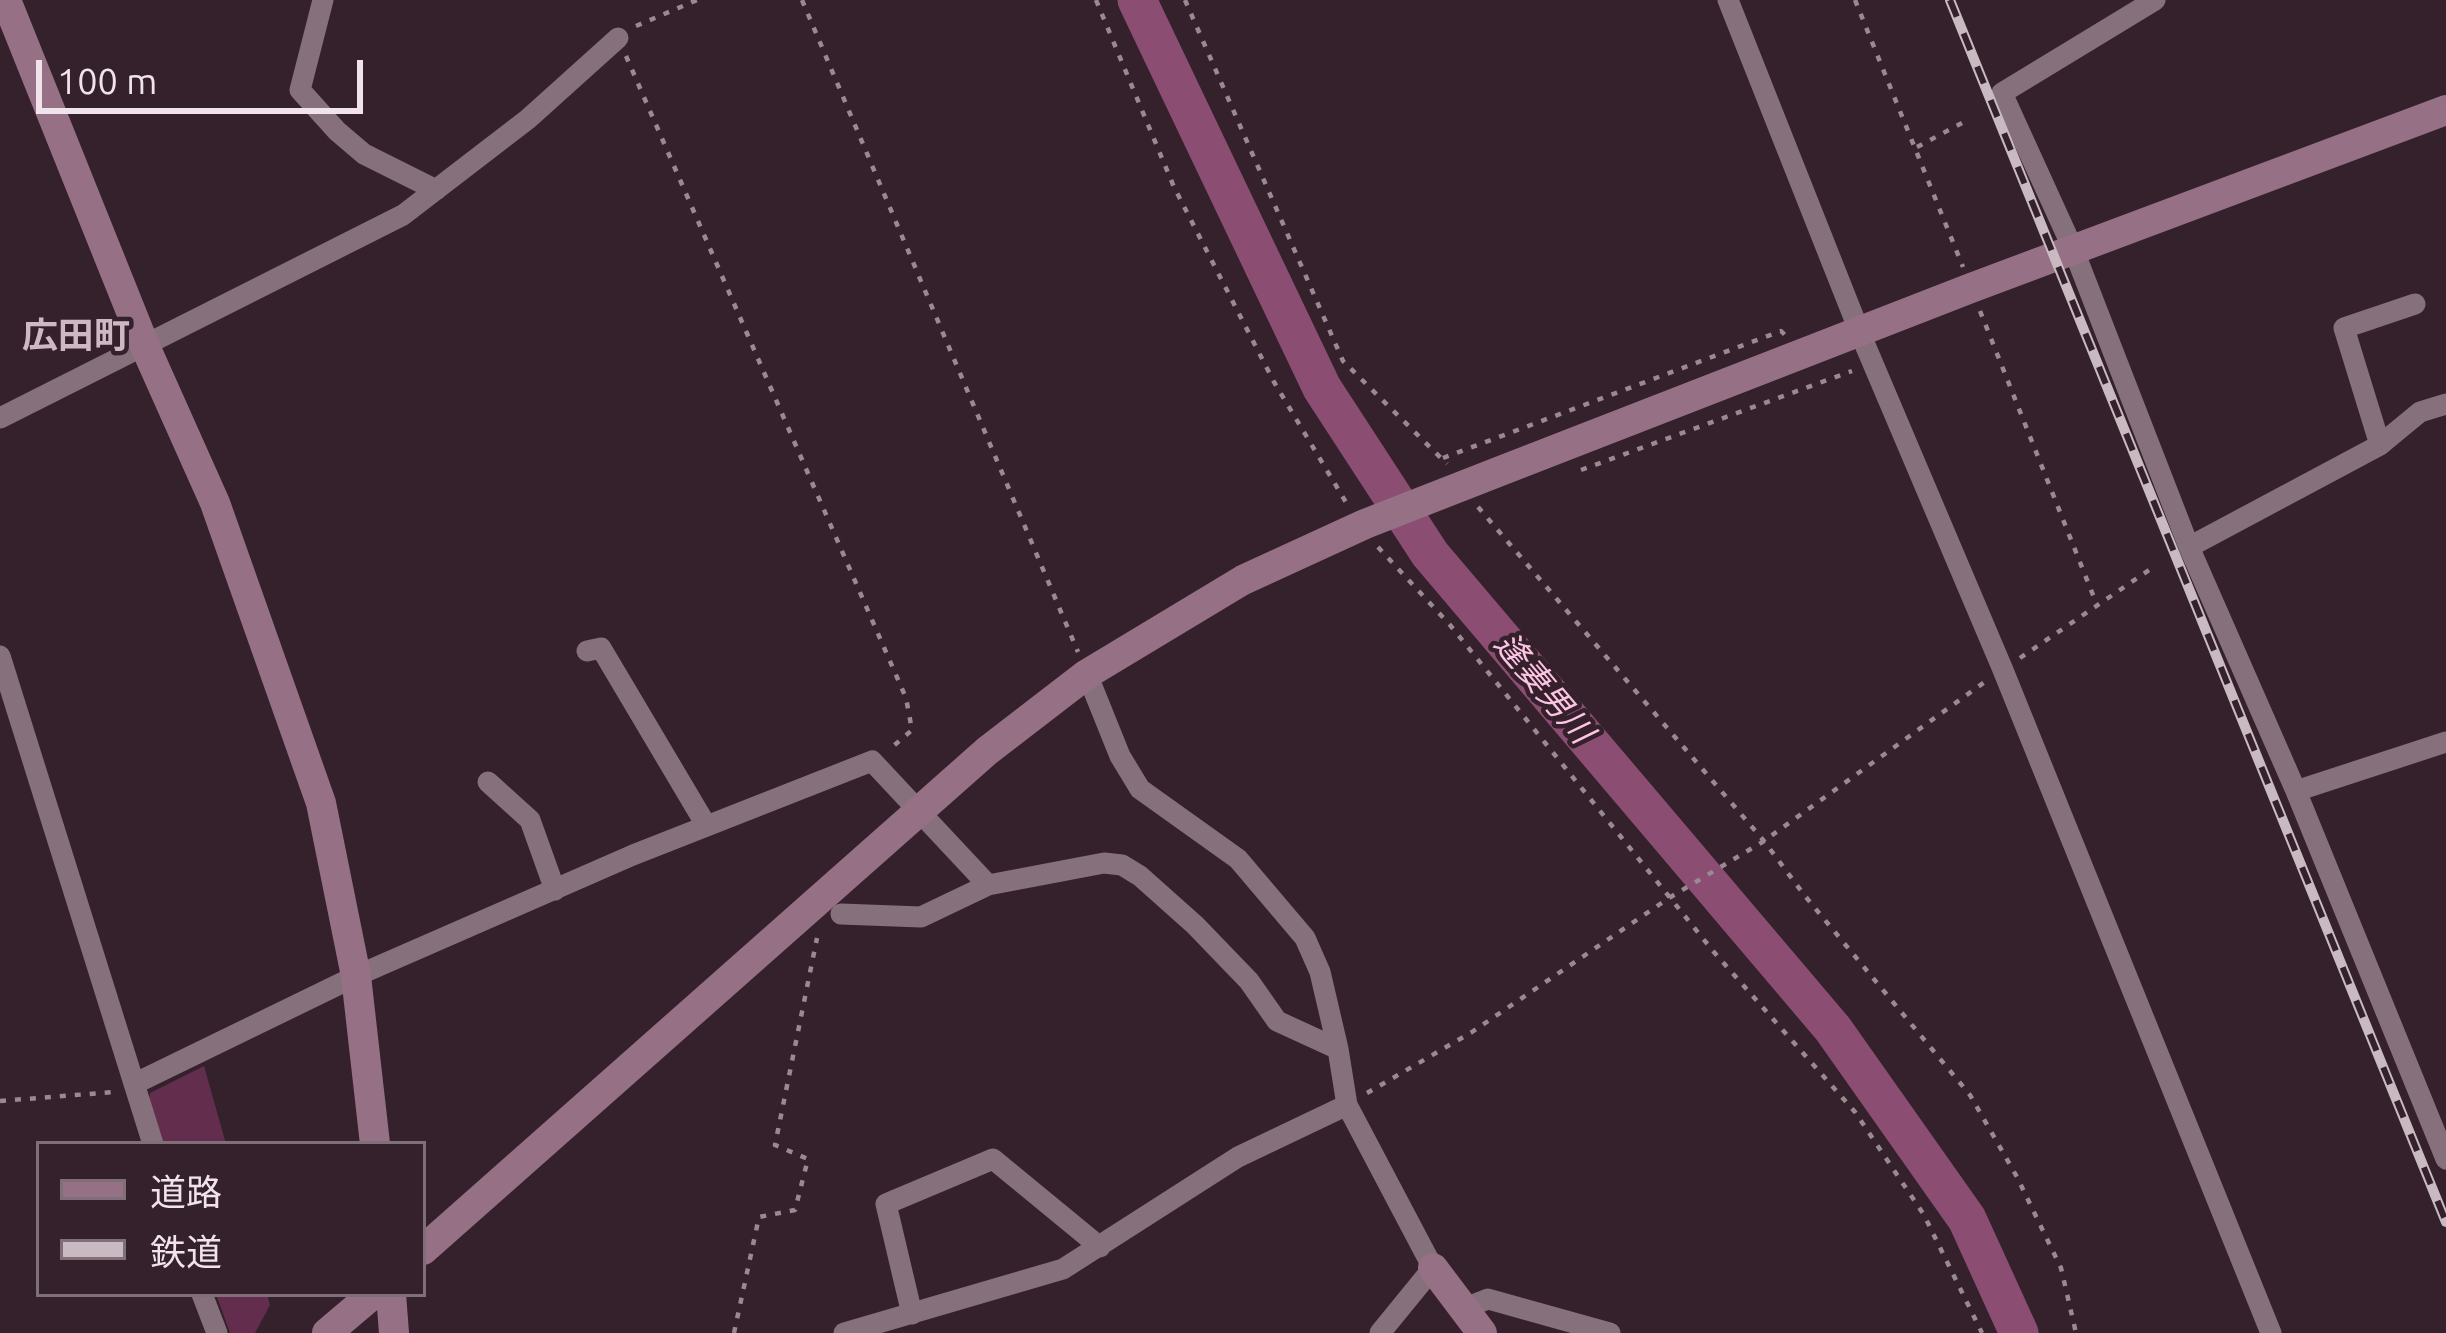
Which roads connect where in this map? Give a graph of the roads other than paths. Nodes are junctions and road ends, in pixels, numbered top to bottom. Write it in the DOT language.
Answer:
graph roads {
  1 [pos="6,0"];
  2 [pos="323,0"];
  3 [pos="1728,0"];
  4 [pos="2155,0"];
  5 [pos="618,38"];
  6 [pos="2446,110"];
  7 [pos="436,190"];
  8 [pos="2074,251"];
  9 [pos="2415,304"];
  10 [pos="1860,333"];
  11 [pos="144,344"];
  12 [pos="2446,404"];
  13 [pos="0,418"];
  14 [pos="2380,446"];
  15 [pos="2188,547"];
  16 [pos="587,651"];
  17 [pos="0,656"];
  18 [pos="1087,674"];
  19 [pos="25,740"];
  20 [pos="0,747"];
  21 [pos="2444,749"];
  22 [pos="488,782"];
  23 [pos="2296,791"];
  24 [pos="919,809"];
  25 [pos="706,825"];
  26 [pos="988,884"];
  27 [pos="555,890"];
  28 [pos="841,914"];
  29 [pos="356,976"];
  30 [pos="1338,1048"];
  31 [pos="134,1084"];
  32 [pos="1347,1105"];
  33 [pos="152,1141"];
  34 [pos="375,1141"];
  35 [pos="2446,1159"];
  36 [pos="426,1247"];
  37 [pos="1100,1247"];
  38 [pos="1433,1268"];
  39 [pos="203,1297"];
  40 [pos="369,1297"];
  41 [pos="391,1297"];
  42 [pos="912,1314"];
  43 [pos="1474,1320"];
  44 [pos="217,1333"];
  45 [pos="327,1333"];
  46 [pos="394,1333"];
  47 [pos="844,1333"];
  48 [pos="1380,1333"];
  49 [pos="1610,1333"];
  50 [pos="2270,1333"];
  1 -- 11 [label="street"];
  2 -- 7 [label="street"];
  3 -- 10 [label="street"];
  4 -- 8 [label="street"];
  5 -- 7 [label="street"];
  6 -- 8 [label="street"];
  7 -- 11 [label="street"];
  8 -- 10 [label="street"];
  8 -- 15 [label="street"];
  9 -- 14 [label="street"];
  10 -- 18 [label="street"];
  10 -- 50 [label="street"];
  11 -- 13 [label="street"];
  11 -- 29 [label="street"];
  12 -- 14 [label="street"];
  14 -- 15 [label="street"];
  15 -- 23 [label="street"];
  16 -- 25 [label="street"];
  17 -- 19 [label="street"];
  18 -- 24 [label="street"];
  18 -- 30 [label="street"];
  19 -- 20 [label="street"];
  19 -- 31 [label="street"];
  21 -- 23 [label="street"];
  22 -- 27 [label="street"];
  23 -- 35 [label="street"];
  24 -- 25 [label="street"];
  24 -- 26 [label="street"];
  24 -- 36 [label="street"];
  25 -- 27 [label="street"];
  26 -- 28 [label="street"];
  26 -- 30 [label="street"];
  27 -- 29 [label="street"];
  29 -- 31 [label="street"];
  29 -- 34 [label="street"];
  30 -- 32 [label="street"];
  31 -- 33 [label="street"];
  32 -- 37 [label="street"];
  32 -- 38 [label="street"];
  37 -- 42 [label="street"];
  37 -- 42 [label="street"];
  38 -- 43 [label="street"];
  38 -- 48 [label="street"];
  39 -- 44 [label="street"];
  40 -- 45 [label="street"];
  41 -- 46 [label="street"];
  42 -- 47 [label="street"];
  43 -- 49 [label="street"];
}
